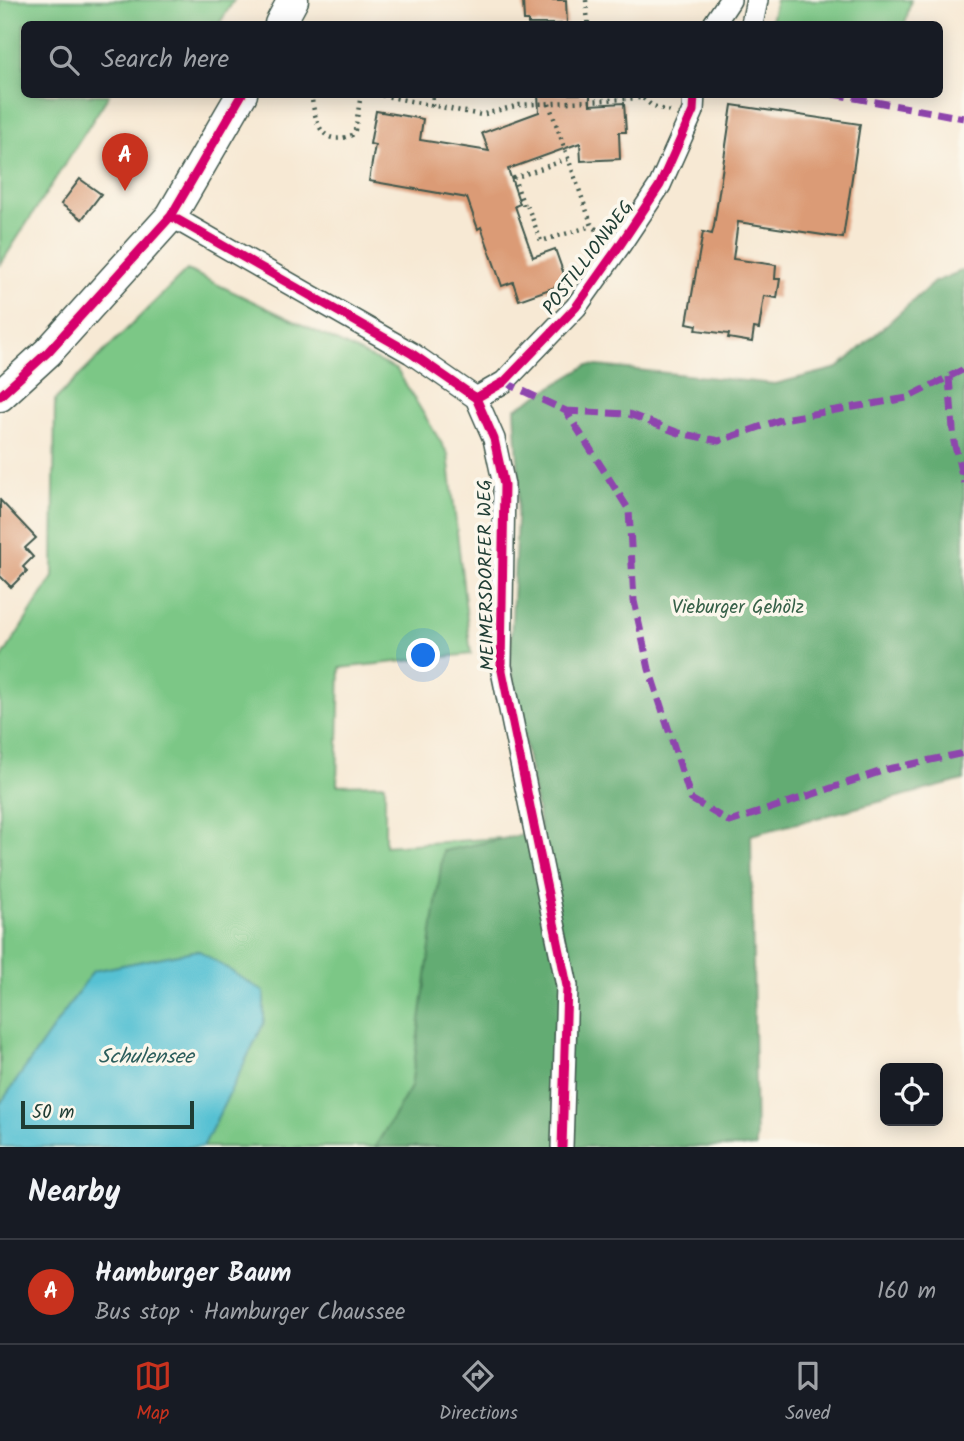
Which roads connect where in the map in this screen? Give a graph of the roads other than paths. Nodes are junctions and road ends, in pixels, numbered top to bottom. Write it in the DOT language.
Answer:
graph roads {
  1 [pos="293,0"];
  2 [pos="730,0"];
  3 [pos="757,0"];
  4 [pos="282,21"];
  5 [pos="715,21"];
  6 [pos="753,21"];
  7 [pos="240,98"];
  8 [pos="692,108"];
  9 [pos="171,216"];
  10 [pos="0,396"];
  11 [pos="477,398"];
  12 [pos="562,1147"];
  1 -- 4 [label="main road"];
  2 -- 5 [label="street"];
  3 -- 6 [label="street"];
  7 -- 9 [label="main road"];
  8 -- 11 [label="street, POSTILLIONWEG"];
  9 -- 10 [label="main road"];
  9 -- 11 [label="street"];
  11 -- 12 [label="street, MEIMERSDORFER WEG"];
}
